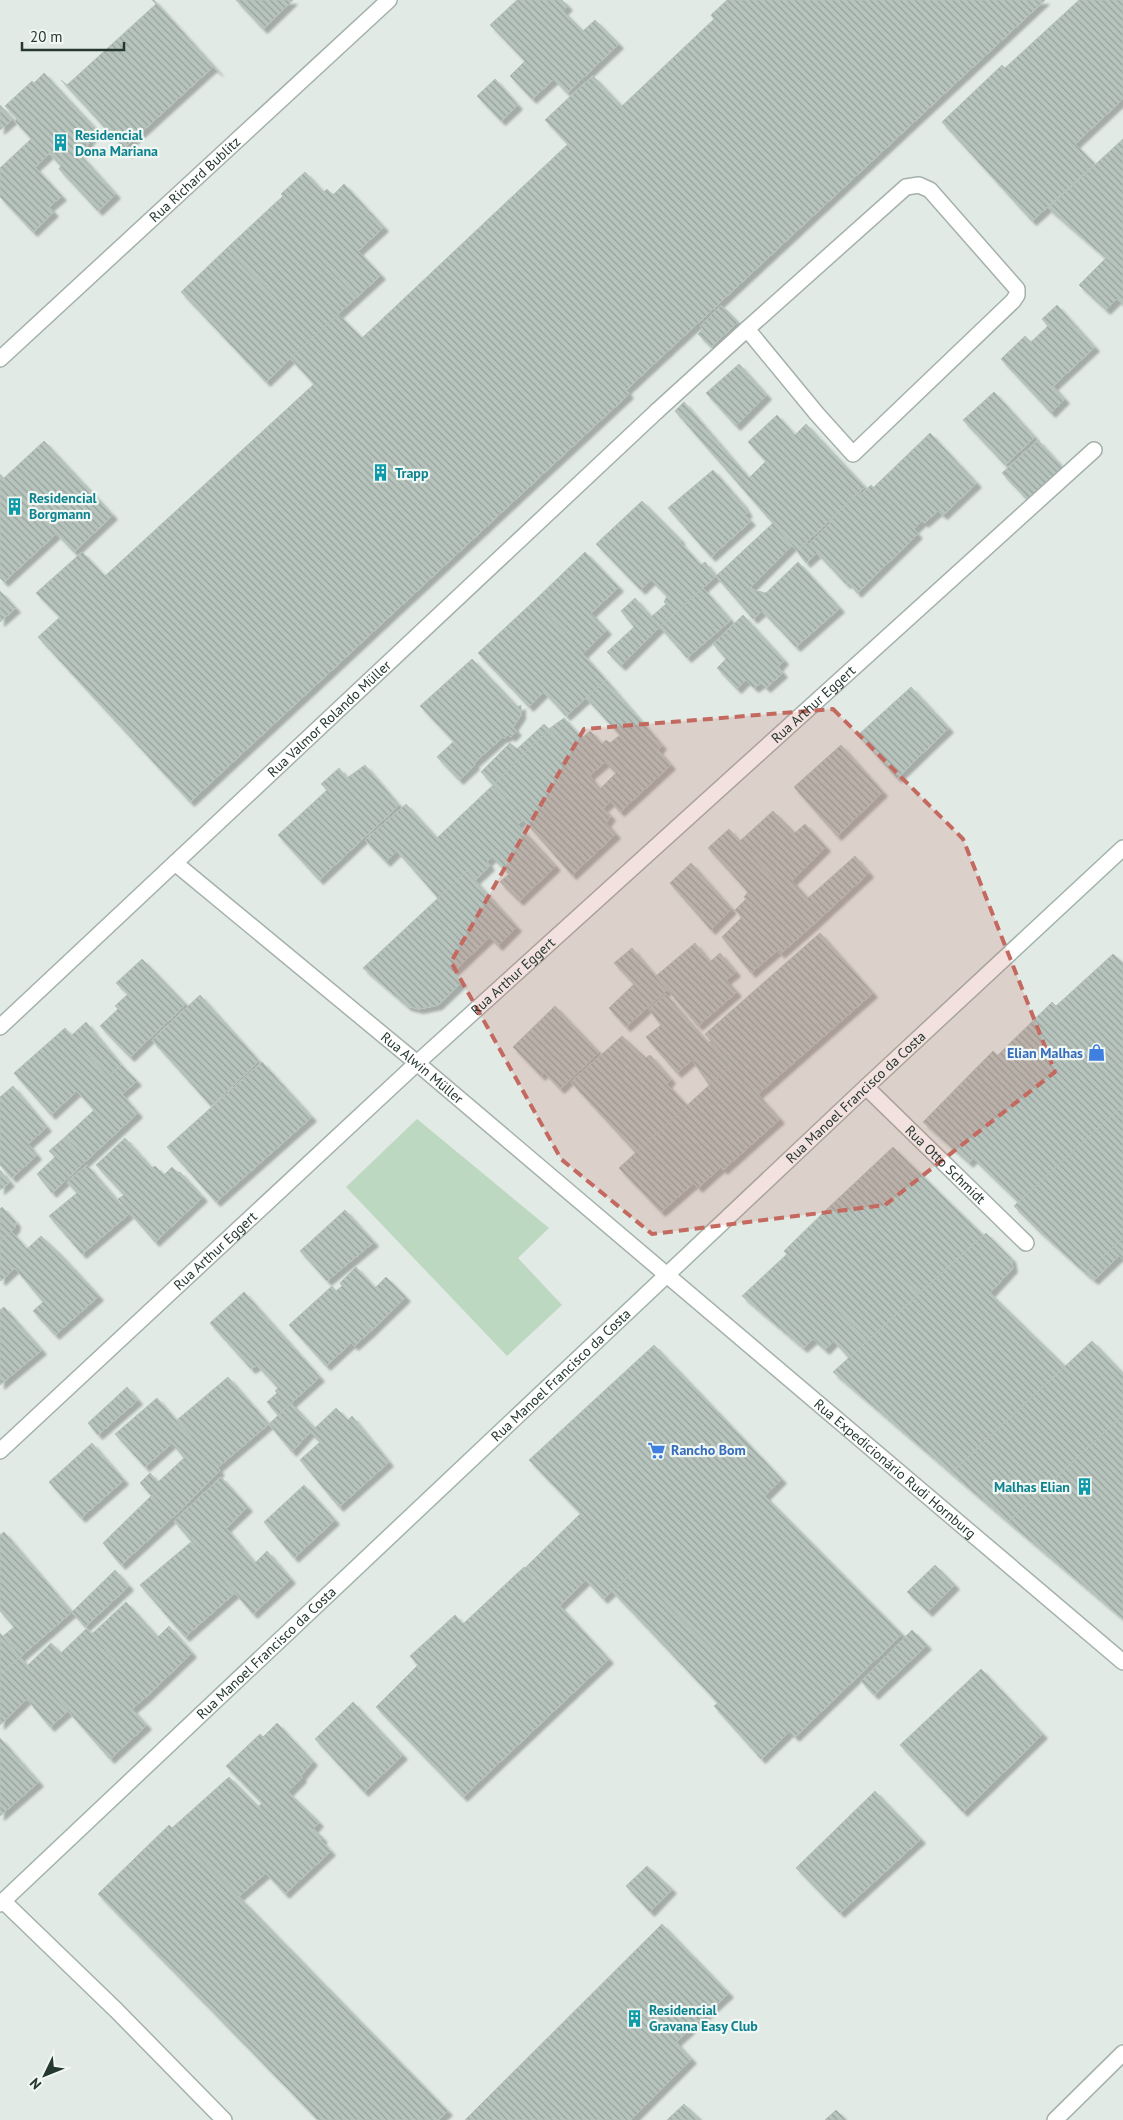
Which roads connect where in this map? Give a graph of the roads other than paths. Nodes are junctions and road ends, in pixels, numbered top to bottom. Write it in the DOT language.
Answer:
graph roads {
  1 [pos="389,0"];
  2 [pos="747,329"];
  3 [pos="0,359"];
  4 [pos="1094,450"];
  5 [pos="1123,848"];
  6 [pos="176,863"];
  7 [pos="0,1027"];
  8 [pos="417,1063"];
  9 [pos="866,1087"];
  10 [pos="1026,1243"];
  11 [pos="667,1277"];
  12 [pos="0,1451"];
  13 [pos="1123,1662"];
  14 [pos="2,1903"];
  15 [pos="1123,2053"];
  16 [pos="224,2120"];
  17 [pos="1055,2120"];
  1 -- 3 [label="street, Rua Richard Bublitz"];
  2 -- 2 [label="street, Rua Valmor Rolando Müller"];
  2 -- 6 [label="street, Rua Valmor Rolando Müller"];
  4 -- 8 [label="street, Rua Arthur Eggert"];
  5 -- 9 [label="street, Rua Manoel Francisco da Costa"];
  6 -- 7 [label="street, Rua Valmor Rolando Müller"];
  6 -- 8 [label="street, Rua Alwin Müller"];
  8 -- 11 [label="street, Rua Alwin Müller"];
  8 -- 12 [label="street, Rua Arthur Eggert"];
  9 -- 10 [label="street, Rua Otto Schmidt"];
  9 -- 11 [label="street, Rua Manoel Francisco da Costa"];
  11 -- 13 [label="street, Rua Expedicionário Rudi Hornburg"];
  11 -- 14 [label="street, Rua Manoel Francisco da Costa"];
  14 -- 16 [label="street"];
  15 -- 17 [label="street"];
}
